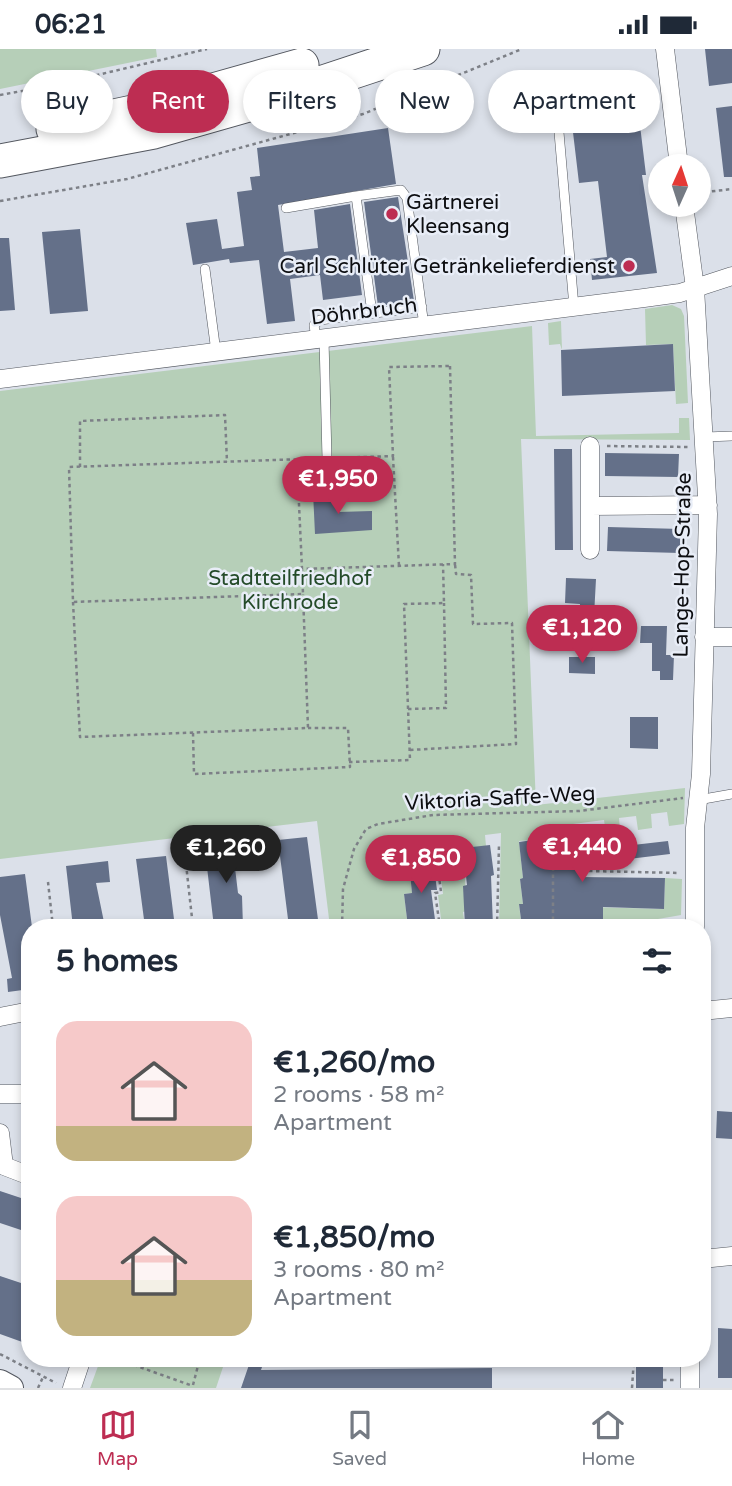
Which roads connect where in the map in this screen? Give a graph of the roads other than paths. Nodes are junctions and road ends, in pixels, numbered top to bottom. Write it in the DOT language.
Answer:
graph roads {
  1 [pos="351,49"];
  2 [pos="423,49"];
  3 [pos="665,49"];
  4 [pos="559,133"];
  5 [pos="0,138"];
  6 [pos="678,154"];
  7 [pos="0,161"];
  8 [pos="356,196"];
  9 [pos="285,208"];
  10 [pos="686,217"];
  11 [pos="205,269"];
  12 [pos="732,276"];
  13 [pos="695,289"];
  14 [pos="422,307"];
  15 [pos="574,307"];
  16 [pos="372,313"];
  17 [pos="424,326"];
  18 [pos="320,339"];
  19 [pos="216,352"];
  20 [pos="0,379"];
  21 [pos="732,436"];
  22 [pos="705,442"];
  23 [pos="590,446"];
  24 [pos="327,459"];
  25 [pos="708,505"];
  26 [pos="590,506"];
  27 [pos="590,550"];
  28 [pos="704,637"];
  29 [pos="732,637"];
  30 [pos="732,794"];
  31 [pos="698,800"];
  32 [pos="695,919"];
  33 [pos="732,1008"];
  34 [pos="711,1010"];
  35 [pos="21,1013"];
  36 [pos="0,1017"];
  37 [pos="0,1094"];
  38 [pos="21,1094"];
  39 [pos="0,1133"];
  40 [pos="21,1173"];
  41 [pos="732,1256"];
  42 [pos="711,1258"];
  43 [pos="77,1367"];
  44 [pos="0,1382"];
  45 [pos="65,1386"];
  46 [pos="10,1388"];
  1 -- 5 [label="highway"];
  2 -- 7 [label="highway"];
  3 -- 6 [label="street"];
  4 -- 15 [label="lane"];
  8 -- 9 [label="lane"];
  8 -- 14 [label="lane"];
  8 -- 16 [label="lane"];
  10 -- 13 [label="street, Lange-Hop-Straße"];
  11 -- 19 [label="lane"];
  12 -- 13 [label="street, Döhrbruch"];
  13 -- 15 [label="street, Döhrbruch"];
  13 -- 22 [label="street, Lange-Hop-Straße"];
  14 -- 16 [label="lane"];
  14 -- 17 [label="lane"];
  15 -- 17 [label="street, Döhrbruch"];
  16 -- 18 [label="lane"];
  17 -- 18 [label="street, Döhrbruch"];
  18 -- 19 [label="street, Döhrbruch"];
  18 -- 24 [label="lane"];
  19 -- 20 [label="street, Döhrbruch"];
  21 -- 22 [label="lane"];
  22 -- 25 [label="street, Lange-Hop-Straße"];
  23 -- 26 [label="street"];
  25 -- 26 [label="street"];
  25 -- 28 [label="street, Lange-Hop-Straße"];
  26 -- 27 [label="street"];
  28 -- 29 [label="street"];
  28 -- 31 [label="street, Lange-Hop-Straße"];
  30 -- 31 [label="lane"];
  31 -- 32 [label="street, Lange-Hop-Straße"];
  33 -- 34 [label="street"];
  35 -- 36 [label="street"];
  37 -- 38 [label="street"];
  39 -- 40 [label="street"];
  41 -- 42 [label="street"];
  43 -- 45 [label="street"];
  44 -- 46 [label="main road"];
}
